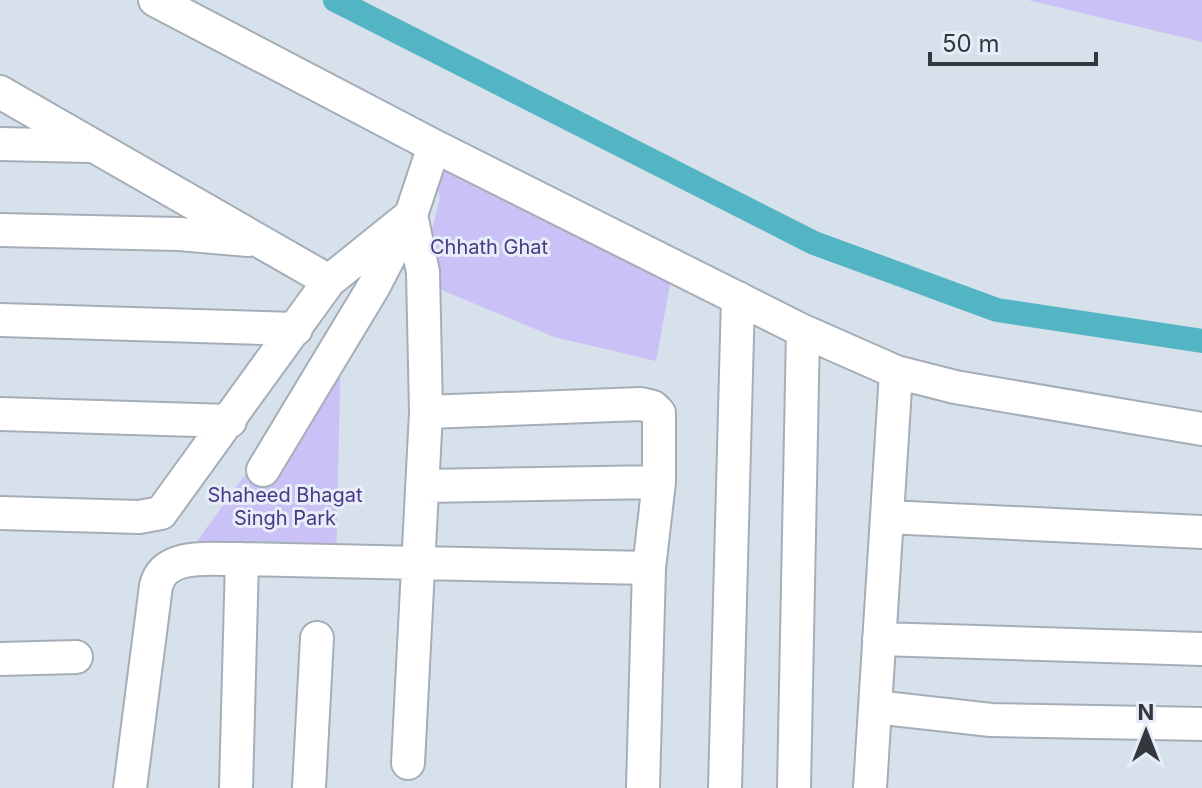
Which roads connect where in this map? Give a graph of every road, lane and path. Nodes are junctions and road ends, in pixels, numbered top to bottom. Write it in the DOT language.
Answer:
graph roads {
  1 [pos="155,0"];
  2 [pos="0,92"];
  3 [pos="0,144"];
  4 [pos="94,146"];
  5 [pos="434,146"];
  6 [pos="411,215"];
  7 [pos="0,230"];
  8 [pos="259,241"];
  9 [pos="329,281"];
  10 [pos="738,298"];
  11 [pos="0,320"];
  12 [pos="296,329"];
  13 [pos="803,331"];
  14 [pos="896,372"];
  15 [pos="426,412"];
  16 [pos="0,414"];
  17 [pos="230,421"];
  18 [pos="1202,429"];
  19 [pos="263,470"];
  20 [pos="659,482"];
  21 [pos="423,486"];
  22 [pos="0,513"];
  23 [pos="887,517"];
  24 [pos="1202,532"];
  25 [pos="242,559"];
  26 [pos="419,561"];
  27 [pos="649,568"];
  28 [pos="317,638"];
  29 [pos="879,639"];
  30 [pos="1202,649"];
  31 [pos="76,657"];
  32 [pos="0,659"];
  33 [pos="875,707"];
  34 [pos="1202,724"];
  35 [pos="408,763"];
  36 [pos="130,788"];
  37 [pos="236,788"];
  38 [pos="309,788"];
  39 [pos="643,788"];
  40 [pos="725,788"];
  41 [pos="794,788"];
  42 [pos="870,788"];
  1 -- 5 [label="street"];
  2 -- 4 [label="street"];
  3 -- 4 [label="street"];
  4 -- 8 [label="street"];
  5 -- 6 [label="street"];
  5 -- 10 [label="street"];
  6 -- 9 [label="street"];
  6 -- 15 [label="street"];
  6 -- 19 [label="street"];
  7 -- 8 [label="street"];
  8 -- 9 [label="street"];
  9 -- 12 [label="street"];
  10 -- 13 [label="street"];
  10 -- 40 [label="street"];
  11 -- 12 [label="street"];
  12 -- 17 [label="street"];
  13 -- 14 [label="street"];
  13 -- 41 [label="street"];
  14 -- 18 [label="street"];
  14 -- 23 [label="street"];
  15 -- 20 [label="street"];
  15 -- 21 [label="street"];
  16 -- 17 [label="street"];
  17 -- 22 [label="street"];
  20 -- 21 [label="street"];
  20 -- 27 [label="street"];
  21 -- 26 [label="street"];
  23 -- 24 [label="street"];
  23 -- 29 [label="street"];
  25 -- 26 [label="street"];
  25 -- 36 [label="street"];
  25 -- 37 [label="street"];
  26 -- 27 [label="street"];
  26 -- 35 [label="street"];
  27 -- 39 [label="street"];
  28 -- 38 [label="street"];
  29 -- 30 [label="street"];
  29 -- 33 [label="street"];
  31 -- 32 [label="street"];
  33 -- 34 [label="street"];
  33 -- 42 [label="street"];
}
